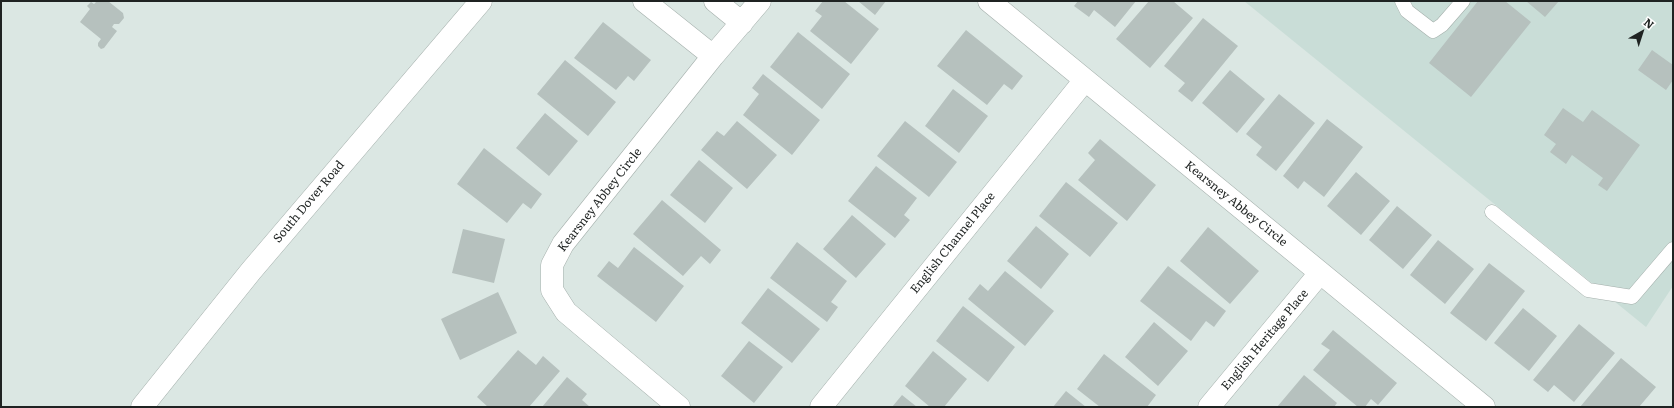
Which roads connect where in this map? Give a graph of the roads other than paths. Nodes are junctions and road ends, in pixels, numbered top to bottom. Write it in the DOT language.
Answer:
graph roads {
  1 [pos="481,1"];
  2 [pos="644,1"];
  3 [pos="715,1"];
  4 [pos="760,1"];
  5 [pos="989,1"];
  6 [pos="1402,1"];
  7 [pos="1464,1"];
  8 [pos="742,23"];
  9 [pos="712,56"];
  10 [pos="1085,80"];
  11 [pos="1492,212"];
  12 [pos="1673,249"];
  13 [pos="1320,273"];
  14 [pos="142,407"];
  15 [pos="679,407"];
  16 [pos="820,407"];
  17 [pos="1209,407"];
  18 [pos="1484,407"];
  1 -- 14 [label="street, South Dover Road"];
  2 -- 9 [label="street"];
  3 -- 8 [label="street"];
  4 -- 8 [label="street, Kearsney Abbey Circle"];
  5 -- 10 [label="street, Kearsney Abbey Circle"];
  6 -- 7 [label="lane"];
  8 -- 9 [label="street, Kearsney Abbey Circle"];
  9 -- 15 [label="street, Kearsney Abbey Circle"];
  10 -- 13 [label="street, Kearsney Abbey Circle"];
  10 -- 16 [label="street, English Channel Place"];
  11 -- 12 [label="lane"];
  13 -- 17 [label="street, English Heritage Place"];
  13 -- 18 [label="street, Kearsney Abbey Circle"];
}
